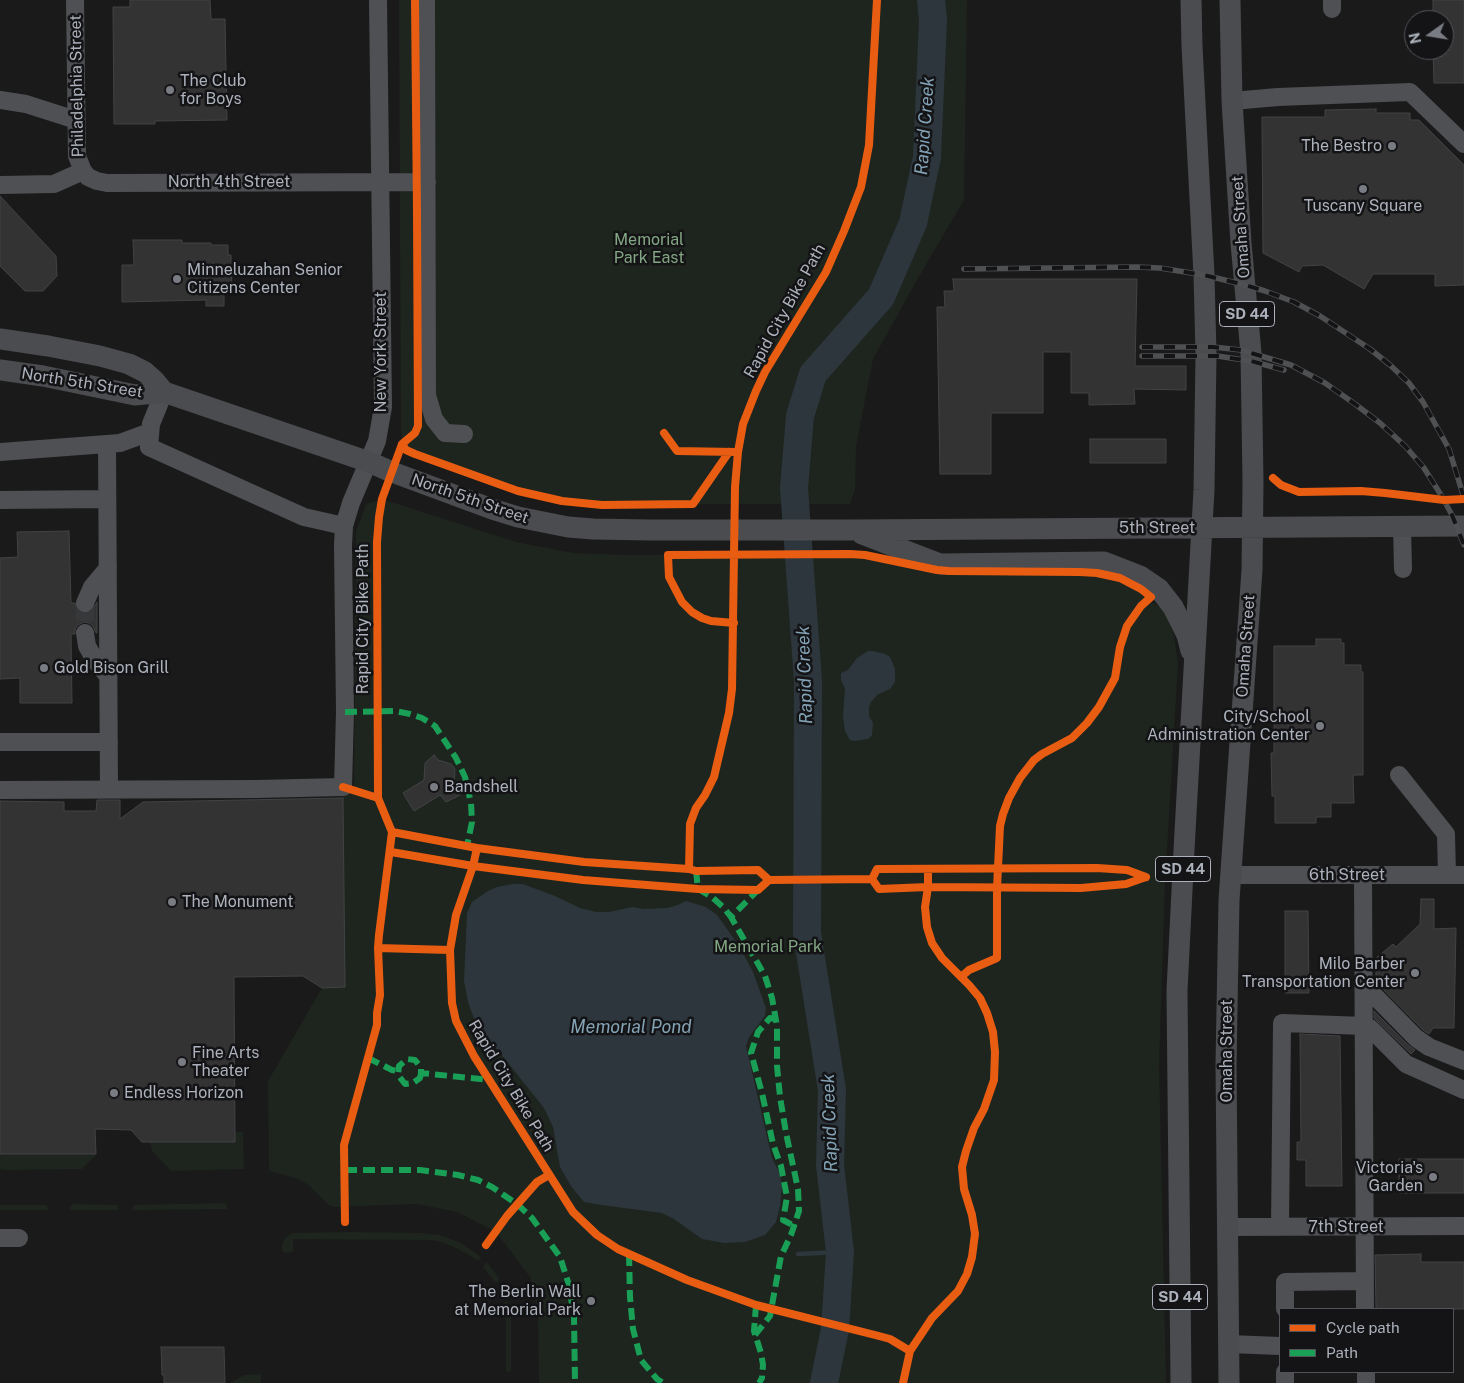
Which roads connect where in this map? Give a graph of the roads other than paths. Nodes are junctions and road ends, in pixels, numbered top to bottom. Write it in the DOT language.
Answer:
graph roads {
  1 [pos="76,0"];
  2 [pos="378,0"];
  3 [pos="426,0"];
  4 [pos="1191,0"];
  5 [pos="1230,0"];
  6 [pos="0,100"];
  7 [pos="1232,101"];
  8 [pos="76,120"];
  9 [pos="1464,144"];
  10 [pos="83,171"];
  11 [pos="379,182"];
  12 [pos="427,182"];
  13 [pos="0,185"];
  14 [pos="0,339"];
  15 [pos="0,370"];
  16 [pos="164,392"];
  17 [pos="150,432"];
  18 [pos="464,434"];
  19 [pos="107,444"];
  20 [pos="0,452"];
  21 [pos="368,462"];
  22 [pos="107,499"];
  23 [pos="0,500"];
  24 [pos="344,526"];
  25 [pos="1402,526"];
  26 [pos="1464,526"];
  27 [pos="1253,527"];
  28 [pos="1202,528"];
  29 [pos="850,530"];
  30 [pos="108,568"];
  31 [pos="1403,569"];
  32 [pos="85,603"];
  33 [pos="86,634"];
  34 [pos="1195,667"];
  35 [pos="108,676"];
  36 [pos="0,742"];
  37 [pos="109,742"];
  38 [pos="1398,775"];
  39 [pos="0,790"];
  40 [pos="110,790"];
  41 [pos="1230,875"];
  42 [pos="1363,875"];
  43 [pos="1456,875"];
  44 [pos="1364,985"];
  45 [pos="1364,1026"];
  46 [pos="1464,1061"];
  47 [pos="1464,1090"];
  48 [pos="1464,1226"];
  49 [pos="1280,1227"];
  50 [pos="1365,1227"];
  51 [pos="1228,1228"];
  52 [pos="0,1238"];
  53 [pos="19,1238"];
  54 [pos="1365,1281"];
  55 [pos="1285,1308"];
  56 [pos="1365,1308"];
  57 [pos="1229,1344"];
  58 [pos="1279,1346"];
  59 [pos="1181,1383"];
  60 [pos="1229,1383"];
  1 -- 8 [label="street, Philadelphia Street"];
  2 -- 11 [label="street, New York Street"];
  3 -- 12 [label="street"];
  4 -- 28 [label="main road, SD 44"];
  5 -- 7 [label="main road, Omaha Street / SD 44"];
  6 -- 8 [label="street"];
  7 -- 9 [label="street"];
  7 -- 27 [label="main road, Omaha Street / SD 44"];
  8 -- 10 [label="street, Philadelphia Street"];
  10 -- 11 [label="street, North 4th Street"];
  10 -- 13 [label="street"];
  11 -- 12 [label="street, North 4th Street"];
  11 -- 21 [label="street, New York Street"];
  12 -- 18 [label="street"];
  14 -- 16 [label="main road, North 5th Street"];
  15 -- 16 [label="main road, North 5th Street"];
  16 -- 17 [label="street"];
  16 -- 21 [label="main road, North 5th Street"];
  17 -- 19 [label="street"];
  17 -- 24 [label="street"];
  19 -- 20 [label="street"];
  19 -- 22 [label="street"];
  21 -- 24 [label="street, New York Street"];
  21 -- 29 [label="main road, North 5th Street"];
  22 -- 23 [label="street"];
  22 -- 30 [label="street"];
  24 -- 40 [label="street, New York Street"];
  25 -- 26 [label="main road, 5th Street"];
  25 -- 27 [label="main road, 5th Street"];
  25 -- 31 [label="street"];
  27 -- 28 [label="main road, 5th Street"];
  27 -- 41 [label="main road, Omaha Street / SD 44"];
  28 -- 29 [label="main road, 5th Street"];
  28 -- 34 [label="main road, SD 44"];
  29 -- 34 [label="main road"];
  30 -- 32 [label="street"];
  30 -- 35 [label="street"];
  33 -- 35 [label="street"];
  34 -- 59 [label="main road, SD 44"];
  35 -- 37 [label="street"];
  36 -- 37 [label="street"];
  37 -- 40 [label="street"];
  38 -- 43 [label="street"];
  39 -- 40 [label="street"];
  41 -- 42 [label="street, 6th Street"];
  41 -- 51 [label="main road, Omaha Street / SD 44"];
  42 -- 43 [label="street, 6th Street"];
  42 -- 44 [label="street"];
  44 -- 45 [label="street"];
  44 -- 46 [label="street"];
  45 -- 47 [label="street"];
  45 -- 49 [label="street"];
  45 -- 50 [label="street"];
  48 -- 50 [label="street, 7th Street"];
  49 -- 50 [label="street, 7th Street"];
  49 -- 51 [label="street, 7th Street"];
  50 -- 54 [label="street"];
  51 -- 57 [label="main road, Omaha Street / SD 44"];
  52 -- 53 [label="street"];
  54 -- 55 [label="street"];
  54 -- 56 [label="street"];
  57 -- 58 [label="street"];
  57 -- 60 [label="main road, Omaha Street / SD 44"];
}
